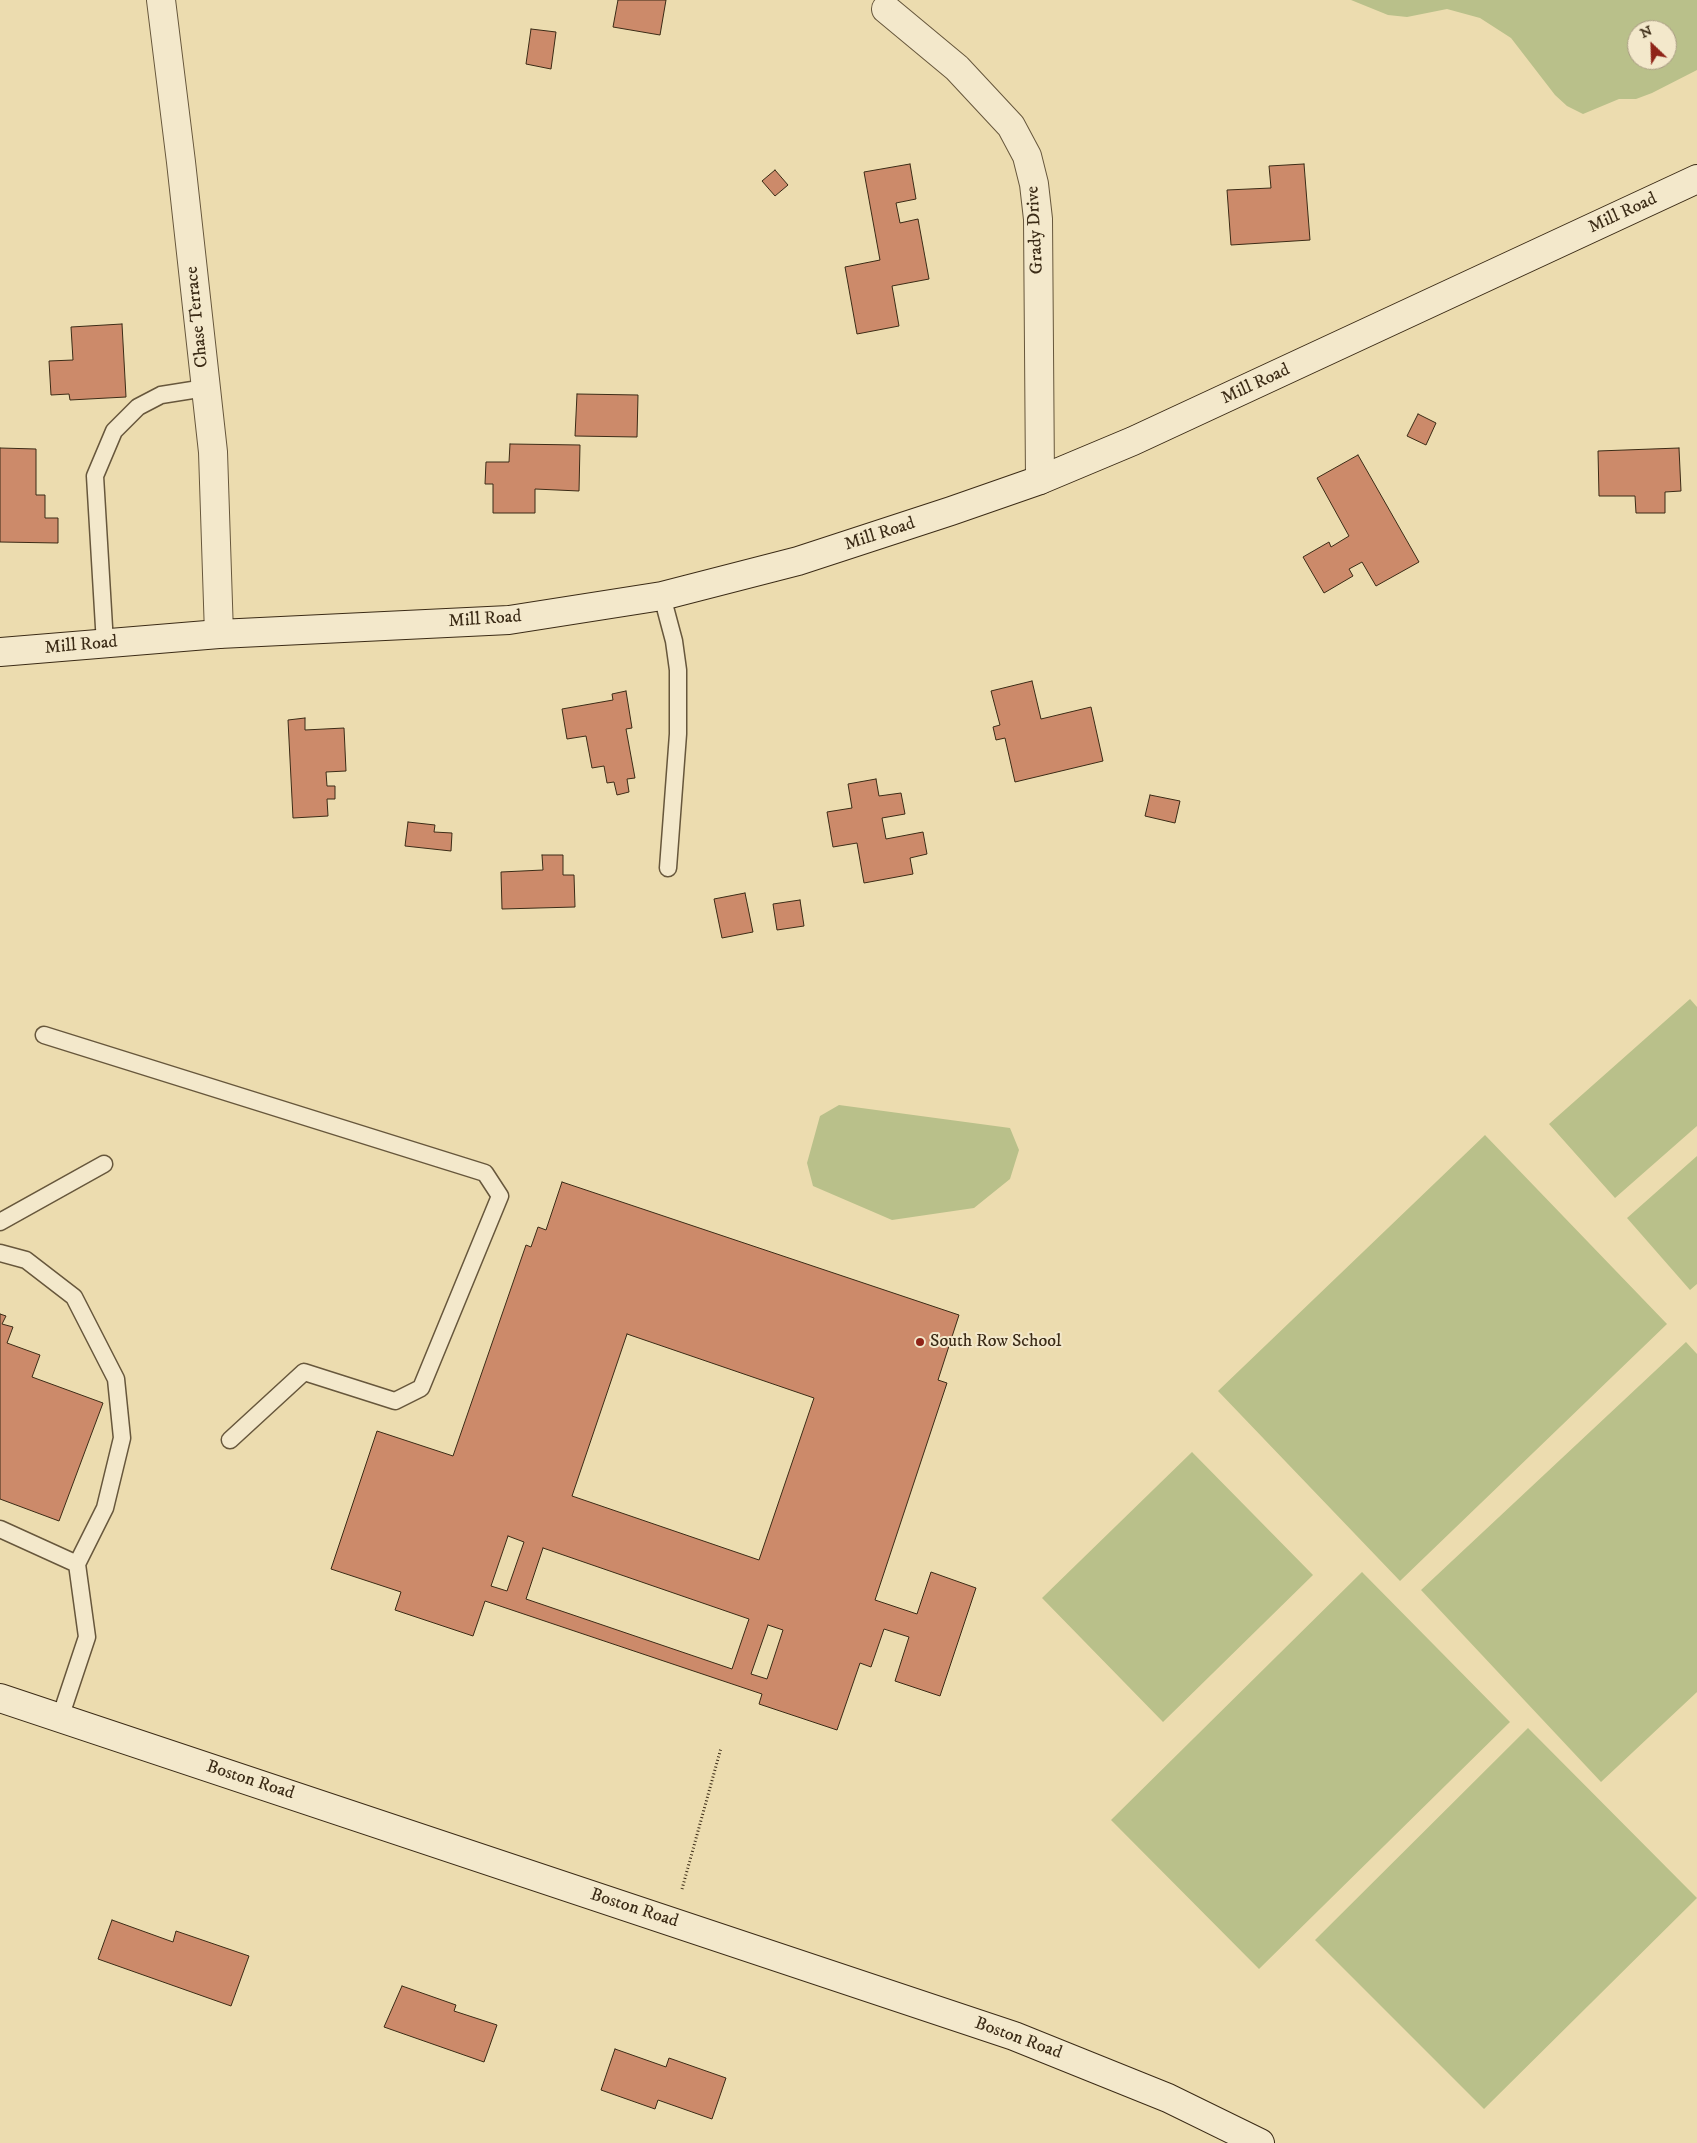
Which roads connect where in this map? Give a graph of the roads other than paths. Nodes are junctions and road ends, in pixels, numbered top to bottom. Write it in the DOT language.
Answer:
graph roads {
  1 [pos="161,0"];
  2 [pos="886,9"];
  3 [pos="1697,179"];
  4 [pos="205,388"];
  5 [pos="1040,480"];
  6 [pos="662,596"];
  7 [pos="219,634"];
  8 [pos="105,644"];
  9 [pos="0,652"];
  10 [pos="668,868"];
  11 [pos="44,1034"];
  12 [pos="104,1164"];
  13 [pos="0,1222"];
  14 [pos="0,1253"];
  15 [pos="230,1440"];
  16 [pos="0,1529"];
  17 [pos="77,1564"];
  18 [pos="0,1698"];
  19 [pos="60,1718"];
  20 [pos="1260,2143"];
  1 -- 4 [label="main road, Chase Terrace"];
  2 -- 5 [label="main road, Grady Drive"];
  3 -- 5 [label="main road, Mill Road"];
  4 -- 7 [label="main road, Chase Terrace"];
  4 -- 8 [label="lane"];
  5 -- 6 [label="main road, Mill Road"];
  6 -- 7 [label="main road, Mill Road"];
  6 -- 10 [label="lane"];
  7 -- 8 [label="main road, Mill Road"];
  8 -- 9 [label="main road, Mill Road"];
  11 -- 15 [label="lane"];
  12 -- 13 [label="lane"];
  14 -- 17 [label="lane"];
  16 -- 17 [label="lane"];
  17 -- 19 [label="lane"];
  18 -- 19 [label="main road, Boston Road"];
  19 -- 20 [label="main road, Boston Road"];
}
